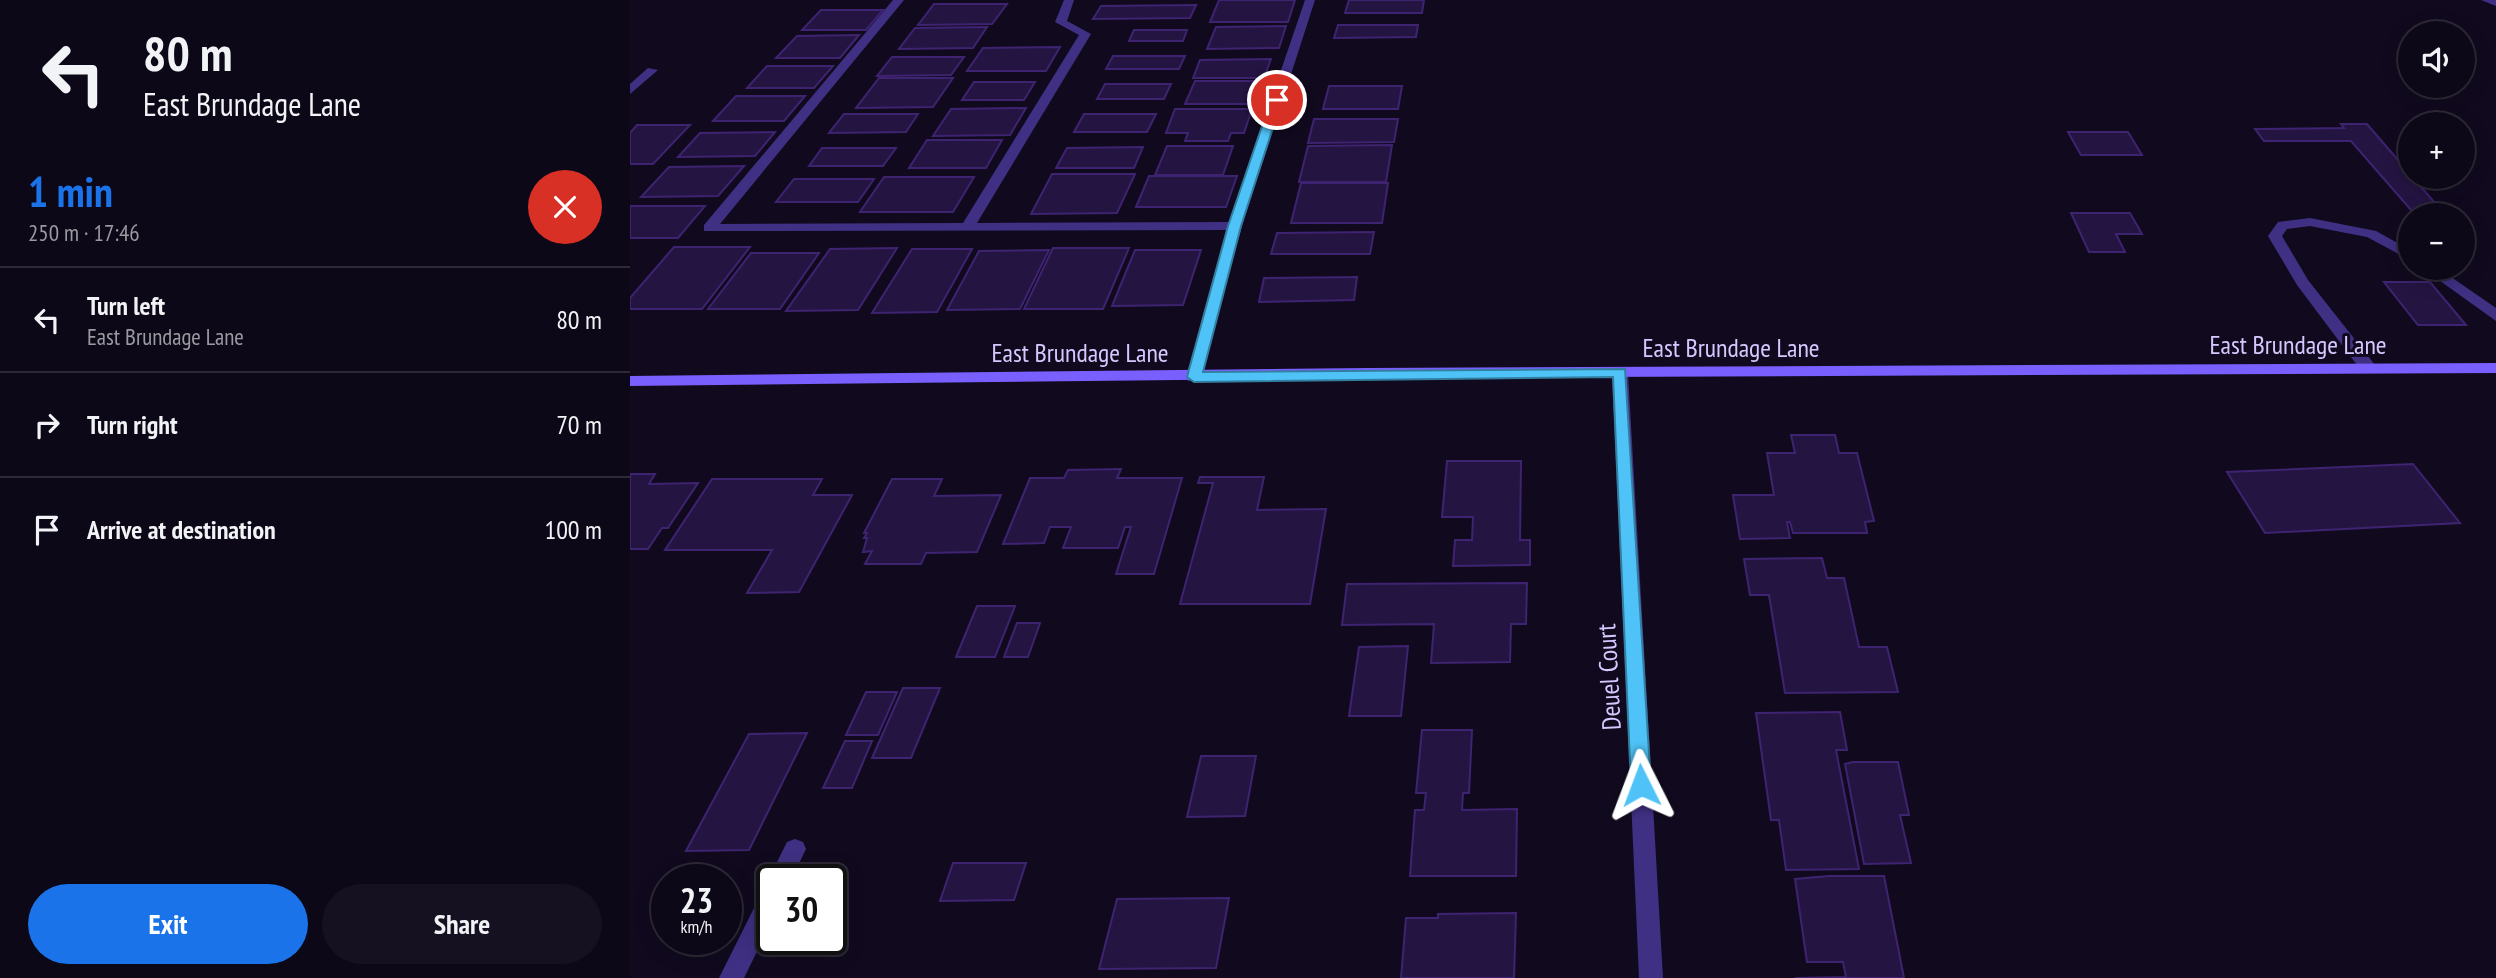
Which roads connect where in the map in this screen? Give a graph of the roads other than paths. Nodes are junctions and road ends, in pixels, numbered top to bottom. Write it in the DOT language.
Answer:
graph roads {
  1 [pos="899,0"];
  2 [pos="1069,0"];
  3 [pos="1310,0"];
  4 [pos="2486,0"];
  5 [pos="2496,3"];
  6 [pos="652,70"];
  7 [pos="630,90"];
  8 [pos="968,226"];
  9 [pos="1235,226"];
  10 [pos="2398,249"];
  11 [pos="2447,280"];
  12 [pos="2496,316"];
  13 [pos="2496,368"];
  14 [pos="2369,369"];
  15 [pos="1620,373"];
  16 [pos="1194,377"];
  17 [pos="630,381"];
  18 [pos="795,849"];
  19 [pos="787,864"];
  20 [pos="756,928"];
  21 [pos="731,978"];
  22 [pos="1651,978"];
  1 -- 8 [label="street"];
  2 -- 8 [label="street"];
  3 -- 9 [label="street"];
  4 -- 5 [label="street"];
  6 -- 7 [label="street"];
  8 -- 9 [label="street"];
  9 -- 16 [label="street"];
  10 -- 14 [label="street"];
  11 -- 12 [label="street"];
  13 -- 14 [label="main road, East Brundage Lane"];
  14 -- 15 [label="main road, East Brundage Lane"];
  15 -- 16 [label="main road, East Brundage Lane"];
  15 -- 22 [label="street, Deuel Court"];
  16 -- 17 [label="main road, East Brundage Lane"];
  18 -- 19 [label="street"];
  20 -- 21 [label="street"];
}
